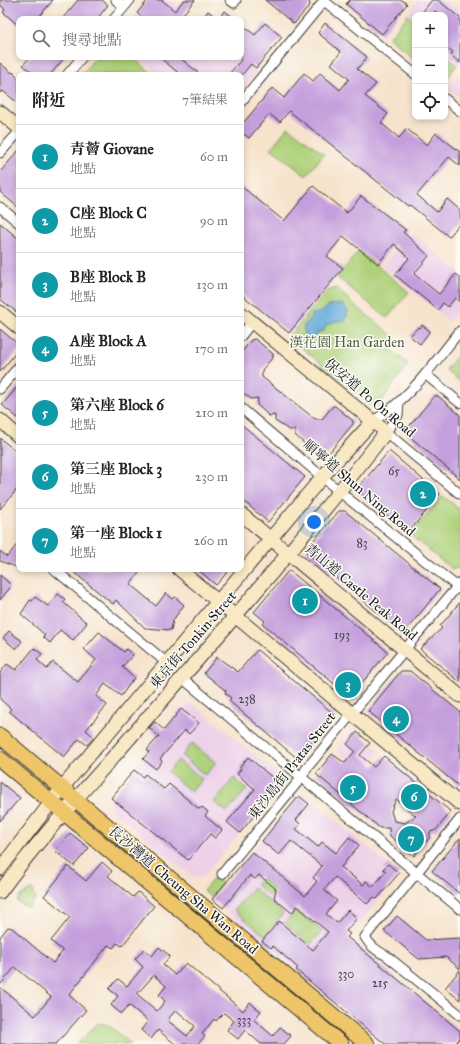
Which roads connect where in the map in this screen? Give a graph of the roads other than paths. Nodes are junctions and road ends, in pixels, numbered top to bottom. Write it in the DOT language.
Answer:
graph roads {
  1 [pos="116,0"];
  2 [pos="230,0"];
  3 [pos="236,0"];
  4 [pos="324,0"];
  5 [pos="127,3"];
  6 [pos="116,16"];
  7 [pos="80,60"];
  8 [pos="70,72"];
  9 [pos="412,72"];
  10 [pos="244,98"];
  11 [pos="448,101"];
  12 [pos="460,111"];
  13 [pos="0,112"];
  14 [pos="16,125"];
  15 [pos="16,135"];
  16 [pos="0,153"];
  17 [pos="0,207"];
  18 [pos="16,220"];
  19 [pos="0,312"];
  20 [pos="244,315"];
  21 [pos="252,322"];
  22 [pos="16,325"];
  23 [pos="460,331"];
  24 [pos="244,332"];
  25 [pos="16,370"];
  26 [pos="425,374"];
  27 [pos="0,389"];
  28 [pos="399,402"];
  29 [pos="460,403"];
  30 [pos="244,410"];
  31 [pos="0,420"];
  32 [pos="373,421"];
  33 [pos="386,432"];
  34 [pos="16,434"];
  35 [pos="323,476"];
  36 [pos="340,492"];
  37 [pos="460,494"];
  38 [pos="244,516"];
  39 [pos="271,539"];
  40 [pos="288,552"];
  41 [pos="244,571"];
  42 [pos="58,572"];
  43 [pos="182,572"];
  44 [pos="243,572"];
  45 [pos="459,586"];
  46 [pos="219,601"];
  47 [pos="236,615"];
  48 [pos="404,650"];
  49 [pos="167,663"];
  50 [pos="182,678"];
  51 [pos="460,696"];
  52 [pos="351,714"];
  53 [pos="0,736"];
  54 [pos="0,759"];
  55 [pos="302,777"];
  56 [pos="62,788"];
  57 [pos="76,800"];
  58 [pos="51,802"];
  59 [pos="460,804"];
  60 [pos="64,813"];
  61 [pos="460,818"];
  62 [pos="0,870"];
  63 [pos="416,873"];
  64 [pos="222,874"];
  65 [pos="0,892"];
  66 [pos="460,909"];
  67 [pos="460,1015"];
  68 [pos="341,1044"];
  69 [pos="367,1044"];
  1 -- 5 [label="street"];
  2 -- 3 [label="street"];
  4 -- 9 [label="street"];
  4 -- 10 [label="street"];
  5 -- 6 [label="street"];
  7 -- 8 [label="street"];
  11 -- 12 [label="street"];
  13 -- 14 [label="main road"];
  15 -- 16 [label="street"];
  17 -- 18 [label="street"];
  19 -- 22 [label="main road"];
  20 -- 21 [label="main road, 保安道 Po On Road"];
  21 -- 24 [label="street"];
  21 -- 32 [label="main road, 保安道 Po On Road"];
  23 -- 26 [label="street, 東京街 Tonkin Street"];
  25 -- 27 [label="street"];
  26 -- 28 [label="street, 東京街 Tonkin Street"];
  26 -- 29 [label="street"];
  28 -- 32 [label="street, 東京街 Tonkin Street"];
  28 -- 33 [label="street, 東京街 Tonkin Street"];
  30 -- 35 [label="street, 順寧道 Shun Ning Road"];
  31 -- 34 [label="main road"];
  32 -- 33 [label="main road, 保安道 Po On Road"];
  32 -- 35 [label="main road, 東京街 Tonkin Street"];
  33 -- 36 [label="main road, 東京街 Tonkin Street"];
  33 -- 37 [label="street, 保安道 Po On Road"];
  35 -- 36 [label="street, 順寧道 Shun Ning Road"];
  35 -- 39 [label="main road, 東京街 Tonkin Street"];
  36 -- 40 [label="main road, 東京街 Tonkin Street"];
  36 -- 45 [label="street, 順寧道 Shun Ning Road"];
  38 -- 39 [label="main road, 青山道 Castle Peak Road"];
  39 -- 40 [label="main road, 青山道 Castle Peak Road"];
  39 -- 41 [label="main road, 東京街 Tonkin Street"];
  40 -- 47 [label="main road, 東京街 Tonkin Street"];
  40 -- 48 [label="main road, 青山道 Castle Peak Road"];
  42 -- 49 [label="street"];
  43 -- 46 [label="main road"];
  44 -- 46 [label="main road, 東京街 Tonkin Street"];
  45 -- 48 [label="street, 東沙島街 Pratas Street"];
  46 -- 47 [label="main road"];
  46 -- 49 [label="main road, 東京街 Tonkin Street"];
  47 -- 50 [label="main road, 東京街 Tonkin Street"];
  47 -- 52 [label="main road"];
  48 -- 51 [label="main road, 青山道 Castle Peak Road"];
  48 -- 52 [label="street, 東沙島街 Pratas Street"];
  49 -- 56 [label="main road, 東京街 Tonkin Street"];
  50 -- 55 [label="street"];
  50 -- 57 [label="main road, 東京街 Tonkin Street"];
  52 -- 55 [label="street, 東沙島街 Pratas Street"];
  52 -- 59 [label="main road"];
  53 -- 56 [label="main road, 長沙灣道 Cheung Sha Wan Road"];
  54 -- 58 [label="main road, 長沙灣道 Cheung Sha Wan Road"];
  55 -- 63 [label="street"];
  55 -- 64 [label="street, 東沙島街 Pratas Street"];
  56 -- 57 [label="main road, 長沙灣道 Cheung Sha Wan Road"];
  56 -- 58 [label="main road, 東京街 Tonkin Street"];
  57 -- 60 [label="main road, 東京街 Tonkin Street"];
  57 -- 69 [label="main road, 長沙灣道 Cheung Sha Wan Road"];
  58 -- 60 [label="main road, 長沙灣道 Cheung Sha Wan Road"];
  58 -- 62 [label="main road, 東京街 Tonkin Street"];
  60 -- 65 [label="main road, 東京街 Tonkin Street"];
  60 -- 68 [label="main road, 長沙灣道 Cheung Sha Wan Road"];
  61 -- 63 [label="street"];
  63 -- 66 [label="street"];
  63 -- 67 [label="street"];
}
